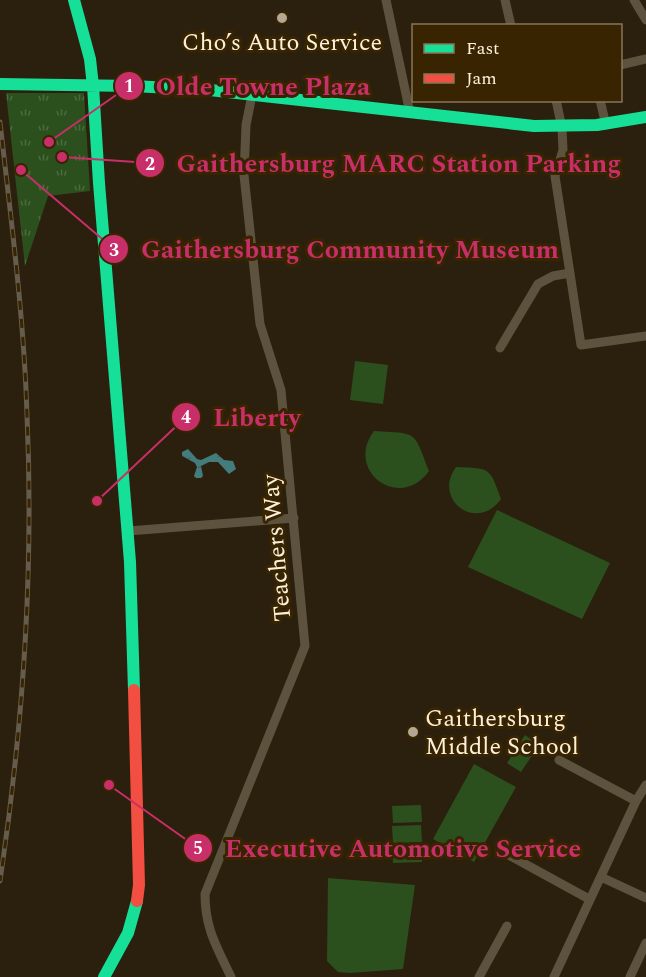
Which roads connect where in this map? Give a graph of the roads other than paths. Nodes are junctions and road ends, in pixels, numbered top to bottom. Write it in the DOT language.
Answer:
graph roads {
  1 [pos="74,0"];
  2 [pos="386,0"];
  3 [pos="505,0"];
  4 [pos="634,0"];
  5 [pos="646,20"];
  6 [pos="511,24"];
  7 [pos="646,59"];
  8 [pos="622,65"];
  9 [pos="0,84"];
  10 [pos="93,86"];
  11 [pos="252,95"];
  12 [pos="556,102"];
  13 [pos="600,102"];
  14 [pos="410,113"];
  15 [pos="646,117"];
  16 [pos="606,125"];
  17 [pos="562,128"];
  18 [pos="570,273"];
  19 [pos="646,336"];
  20 [pos="500,348"];
  21 [pos="294,518"];
  22 [pos="128,531"];
  23 [pos="559,759"];
  24 [pos="646,785"];
  25 [pos="636,801"];
  26 [pos="503,852"];
  27 [pos="601,877"];
  28 [pos="646,898"];
  29 [pos="589,899"];
  30 [pos="507,926"];
  31 [pos="646,943"];
  32 [pos="104,977"];
  33 [pos="231,977"];
  34 [pos="479,977"];
  35 [pos="554,977"];
  36 [pos="630,977"];
  1 -- 10 [label="street"];
  2 -- 14 [label="street"];
  3 -- 6 [label="street"];
  4 -- 5 [label="street"];
  7 -- 8 [label="street"];
  9 -- 10 [label="street"];
  10 -- 11 [label="street"];
  10 -- 22 [label="street"];
  11 -- 14 [label="street"];
  11 -- 21 [label="street, Teachers Way"];
  12 -- 17 [label="street"];
  13 -- 16 [label="street"];
  14 -- 17 [label="street"];
  15 -- 16 [label="street"];
  16 -- 17 [label="street"];
  17 -- 18 [label="street"];
  18 -- 19 [label="street"];
  18 -- 20 [label="street"];
  21 -- 22 [label="street"];
  21 -- 33 [label="street, Teachers Way"];
  22 -- 32 [label="street"];
  23 -- 25 [label="street"];
  24 -- 25 [label="street"];
  25 -- 27 [label="street"];
  26 -- 29 [label="street"];
  27 -- 28 [label="street"];
  27 -- 29 [label="street"];
  29 -- 35 [label="street"];
  30 -- 34 [label="street"];
  31 -- 36 [label="street"];
}
